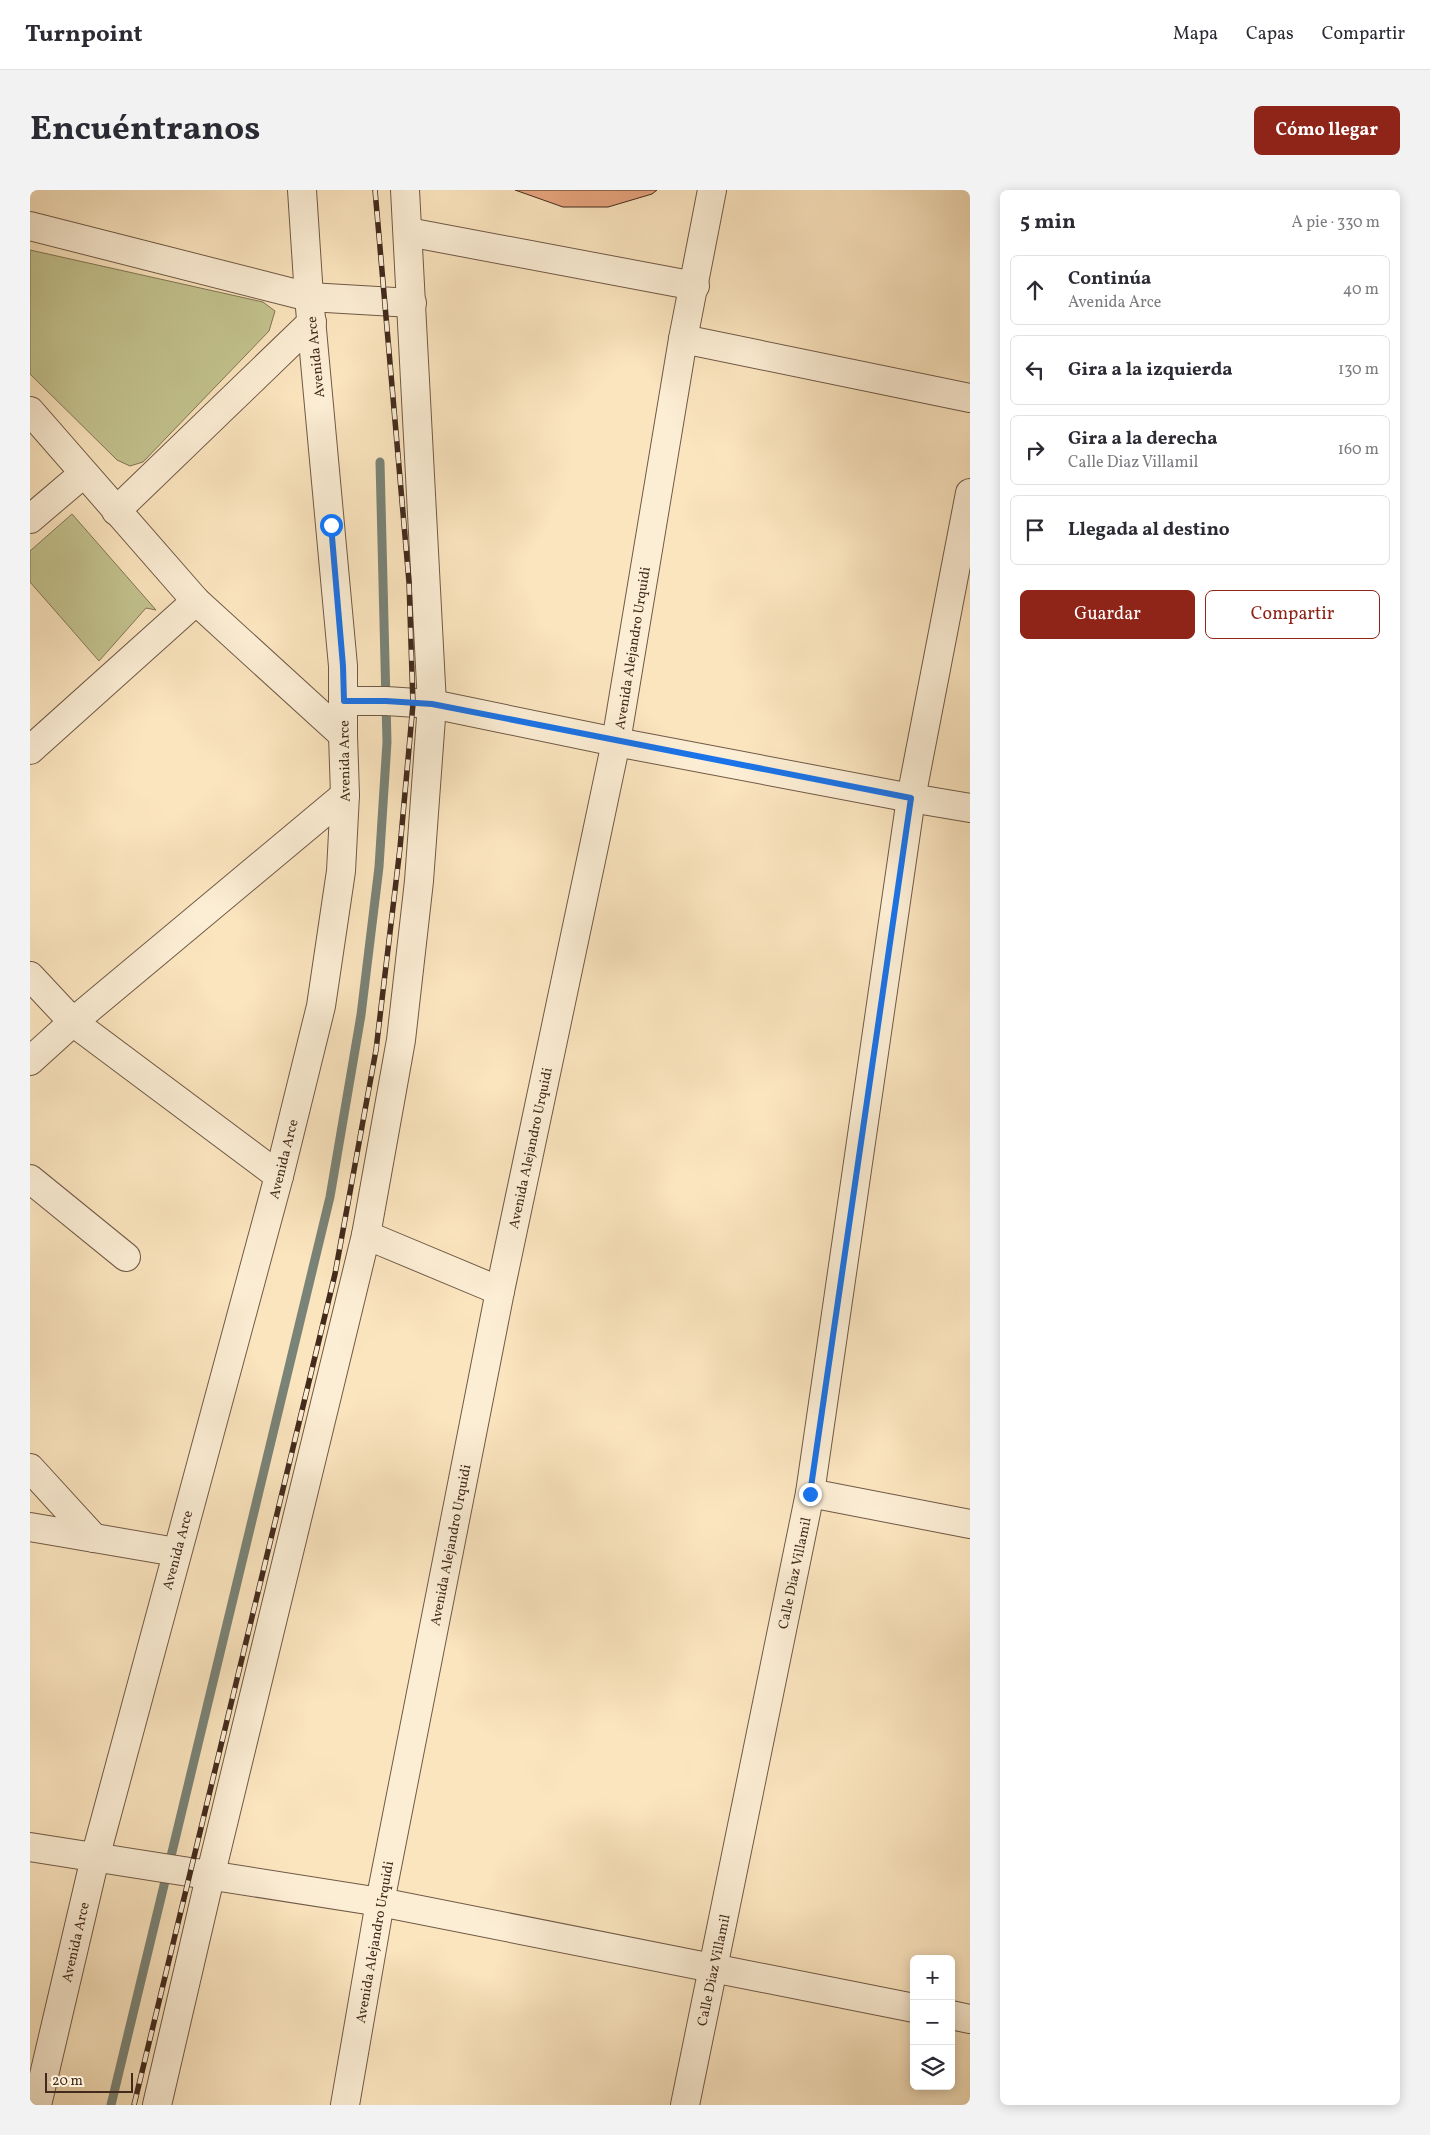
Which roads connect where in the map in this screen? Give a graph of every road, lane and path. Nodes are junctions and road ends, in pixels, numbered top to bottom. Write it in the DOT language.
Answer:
graph roads {
  1 [pos="302,190"];
  2 [pos="405,190"];
  3 [pos="712,190"];
  4 [pos="30,226"];
  5 [pos="408,232"];
  6 [pos="695,286"];
  7 [pos="412,303"];
  8 [pos="310,309"];
  9 [pos="684,338"];
  10 [pos="970,398"];
  11 [pos="30,411"];
  12 [pos="83,474"];
  13 [pos="970,493"];
  14 [pos="116,511"];
  15 [pos="30,519"];
  16 [pos="196,601"];
  17 [pos="344,701"];
  18 [pos="432,704"];
  19 [pos="343,736"];
  20 [pos="616,742"];
  21 [pos="30,750"];
  22 [pos="345,795"];
  23 [pos="911,798"];
  24 [pos="970,808"];
  25 [pos="30,976"];
  26 [pos="73,1022"];
  27 [pos="30,1061"];
  28 [pos="279,1176"];
  29 [pos="30,1179"];
  30 [pos="366,1235"];
  31 [pos="126,1258"];
  32 [pos="500,1291"];
  33 [pos="30,1468"];
  34 [pos="810,1494"];
  35 [pos="970,1524"];
  36 [pos="30,1527"];
  37 [pos="94,1538"];
  38 [pos="176,1552"];
  39 [pos="30,1847"];
  40 [pos="95,1858"];
  41 [pos="210,1876"];
  42 [pos="380,1902"];
  43 [pos="713,1969"];
  44 [pos="910,2007"];
  45 [pos="955,2016"];
  46 [pos="970,2019"];
  47 [pos="37,2105"];
  48 [pos="157,2105"];
  49 [pos="345,2105"];
  50 [pos="685,2105"];
  1 -- 8 [label="street, Avenida Arce"];
  2 -- 5 [label="street"];
  3 -- 6 [label="street, Avenida Alejandro Urquidi"];
  4 -- 8 [label="street"];
  5 -- 6 [label="street"];
  5 -- 7 [label="street"];
  6 -- 9 [label="street, Avenida Alejandro Urquidi"];
  7 -- 8 [label="street"];
  7 -- 18 [label="street"];
  8 -- 14 [label="street"];
  8 -- 17 [label="street, Avenida Arce"];
  9 -- 10 [label="street"];
  9 -- 20 [label="street, Avenida Alejandro Urquidi"];
  11 -- 12 [label="street"];
  12 -- 14 [label="street"];
  12 -- 15 [label="street"];
  13 -- 23 [label="street, Calle Diaz Villamil"];
  14 -- 16 [label="street"];
  16 -- 19 [label="street"];
  16 -- 21 [label="street"];
  17 -- 18 [label="street"];
  17 -- 19 [label="street, Avenida Arce"];
  18 -- 20 [label="street"];
  18 -- 30 [label="street"];
  19 -- 22 [label="street, Avenida Arce"];
  20 -- 23 [label="street"];
  20 -- 32 [label="street, Avenida Alejandro Urquidi"];
  22 -- 26 [label="street"];
  22 -- 28 [label="street, Avenida Arce"];
  23 -- 24 [label="street"];
  23 -- 34 [label="street, Calle Diaz Villamil"];
  25 -- 26 [label="street"];
  26 -- 27 [label="street"];
  26 -- 28 [label="street"];
  28 -- 38 [label="street, Avenida Arce"];
  29 -- 31 [label="street"];
  30 -- 32 [label="street"];
  30 -- 41 [label="street"];
  32 -- 42 [label="street, Avenida Alejandro Urquidi"];
  33 -- 37 [label="street"];
  34 -- 35 [label="street"];
  34 -- 43 [label="street, Calle Diaz Villamil"];
  36 -- 37 [label="street"];
  37 -- 38 [label="street"];
  38 -- 40 [label="street, Avenida Arce"];
  39 -- 40 [label="street"];
  40 -- 41 [label="street"];
  40 -- 47 [label="street, Avenida Arce"];
  41 -- 42 [label="street"];
  41 -- 48 [label="street"];
  42 -- 43 [label="street"];
  42 -- 49 [label="street, Avenida Alejandro Urquidi"];
  43 -- 44 [label="street"];
  43 -- 50 [label="street, Calle Diaz Villamil"];
  45 -- 46 [label="street"];
}
